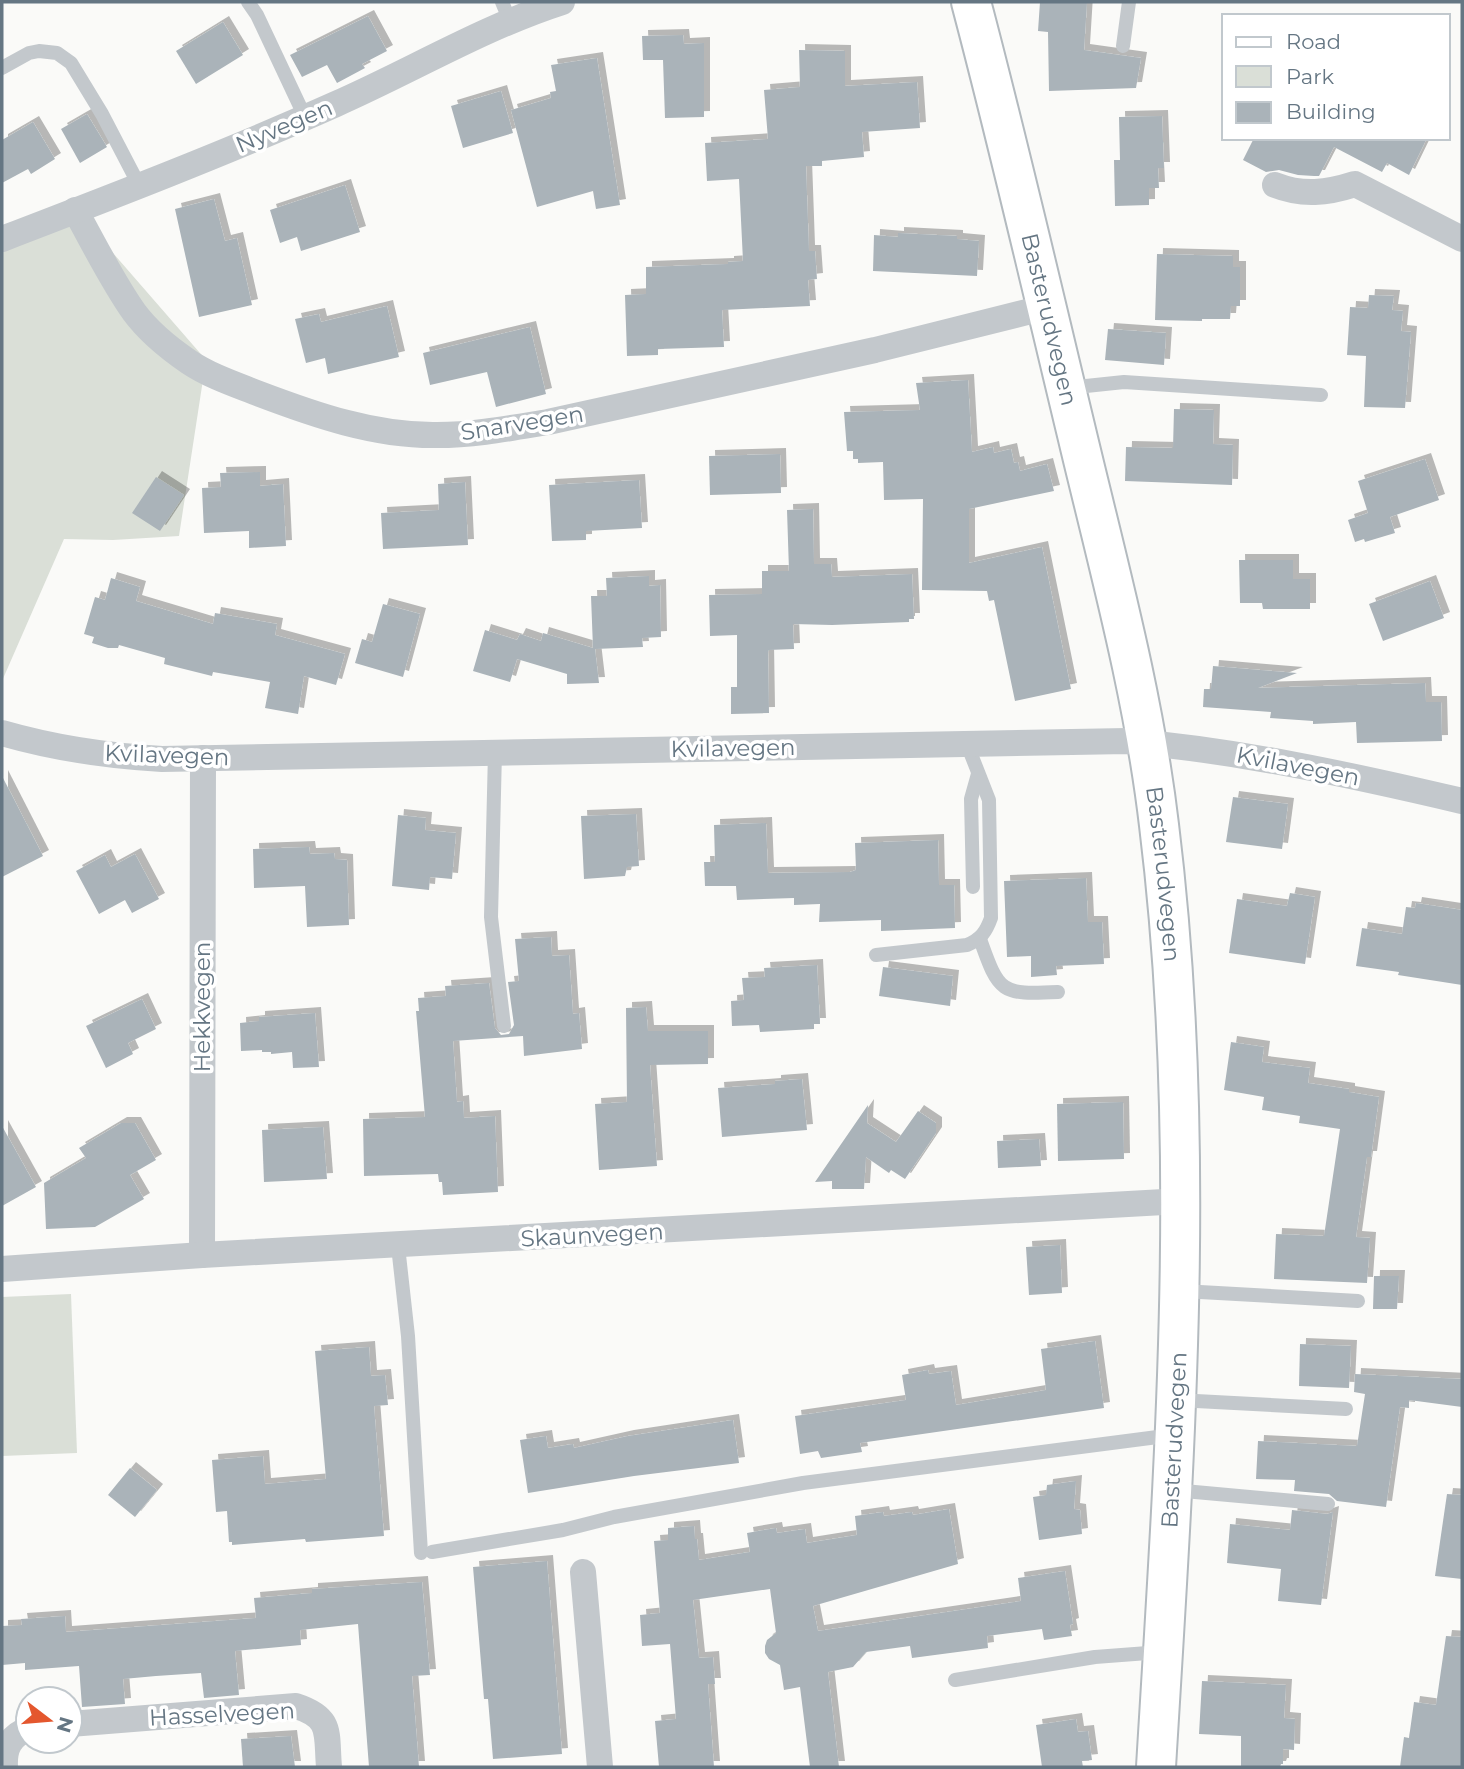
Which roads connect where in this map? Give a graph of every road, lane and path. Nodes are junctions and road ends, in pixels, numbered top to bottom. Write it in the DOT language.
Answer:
graph roads {
  1 [pos="248,2"];
  2 [pos="562,2"];
  3 [pos="971,2"];
  4 [pos="1129,2"];
  5 [pos="506,11"];
  6 [pos="1123,47"];
  7 [pos="2,68"];
  8 [pos="305,117"];
  9 [pos="139,185"];
  10 [pos="1275,185"];
  11 [pos="75,211"];
  12 [pos="2,239"];
  13 [pos="1462,239"];
  14 [pos="1047,307"];
  15 [pos="1066,388"];
  16 [pos="1321,396"];
  17 [pos="2,733"];
  18 [pos="1147,743"];
  19 [pos="967,744"];
  20 [pos="495,752"];
  21 [pos="203,758"];
  22 [pos="978,774"];
  23 [pos="1462,801"];
  24 [pos="974,887"];
  25 [pos="980,939"];
  26 [pos="876,955"];
  27 [pos="1058,992"];
  28 [pos="503,1026"];
  29 [pos="1182,1201"];
  30 [pos="398,1246"];
  31 [pos="202,1255"];
  32 [pos="2,1269"];
  33 [pos="1181,1291"];
  34 [pos="1358,1301"];
  35 [pos="1346,1409"];
  36 [pos="1175,1417"];
  37 [pos="1171,1490"];
  38 [pos="1328,1504"];
  39 [pos="583,1572"];
  40 [pos="1162,1651"];
  41 [pos="955,1680"];
  42 [pos="84,1723"];
  43 [pos="14,1735"];
  44 [pos="5,1767"];
  45 [pos="329,1767"];
  46 [pos="600,1767"];
  47 [pos="1156,1767"];
  1 -- 8 [label="lane"];
  2 -- 5 [label="street, Nyvegen"];
  3 -- 14 [label="main road, Basterudvegen"];
  4 -- 6 [label="lane"];
  5 -- 8 [label="street, Nyvegen"];
  7 -- 9 [label="lane"];
  8 -- 9 [label="street, Nyvegen"];
  9 -- 11 [label="street, Nyvegen"];
  10 -- 13 [label="street"];
  11 -- 12 [label="street, Nyvegen"];
  11 -- 14 [label="street, Snarvegen"];
  14 -- 15 [label="main road, Basterudvegen"];
  15 -- 16 [label="lane"];
  15 -- 18 [label="main road, Basterudvegen"];
  17 -- 21 [label="street, Kvilavegen"];
  18 -- 19 [label="street, Kvilavegen"];
  18 -- 23 [label="street, Kvilavegen"];
  18 -- 29 [label="main road, Basterudvegen"];
  19 -- 20 [label="street, Kvilavegen"];
  19 -- 22 [label="lane"];
  20 -- 21 [label="street, Kvilavegen"];
  20 -- 28 [label="lane"];
  21 -- 31 [label="street, Hekkvegen"];
  22 -- 24 [label="lane"];
  22 -- 25 [label="lane"];
  25 -- 26 [label="lane"];
  25 -- 27 [label="lane"];
  29 -- 30 [label="street, Skaunvegen"];
  29 -- 33 [label="main road, Basterudvegen"];
  30 -- 31 [label="street, Skaunvegen"];
  30 -- 36 [label="lane"];
  31 -- 32 [label="street, Skaunvegen"];
  33 -- 34 [label="lane"];
  33 -- 36 [label="main road, Basterudvegen"];
  35 -- 36 [label="lane"];
  36 -- 37 [label="main road, Basterudvegen"];
  37 -- 38 [label="lane"];
  37 -- 40 [label="main road, Basterudvegen"];
  39 -- 46 [label="street"];
  40 -- 41 [label="lane"];
  40 -- 47 [label="main road, Basterudvegen"];
  42 -- 45 [label="street, Hasselvegen"];
  43 -- 44 [label="street"];
}
